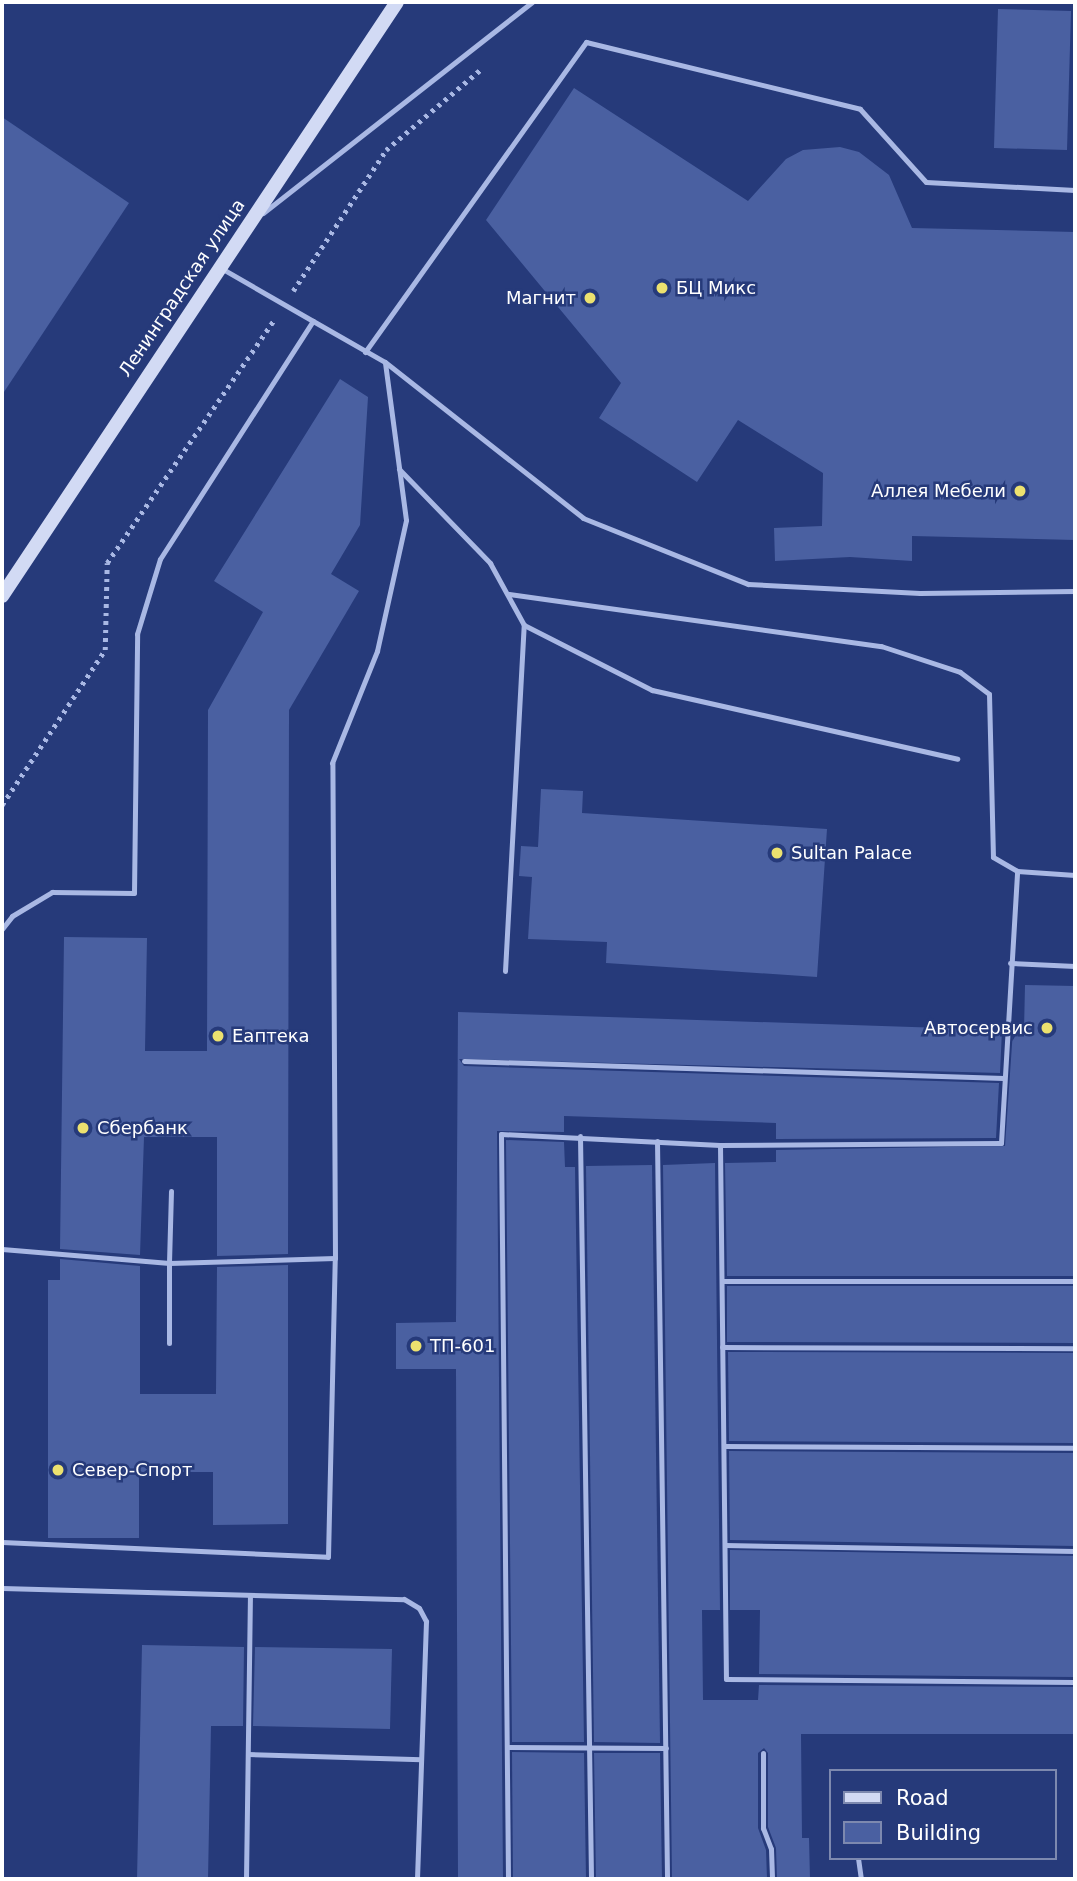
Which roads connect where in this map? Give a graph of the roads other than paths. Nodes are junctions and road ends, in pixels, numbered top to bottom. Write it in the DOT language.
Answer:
graph roads {
  1 [pos="397,2"];
  2 [pos="532,2"];
  3 [pos="1075,190"];
  4 [pos="247,226"];
  5 [pos="218,267"];
  6 [pos="313,321"];
  7 [pos="365,352"];
  8 [pos="385,362"];
  9 [pos="399,469"];
  10 [pos="1075,591"];
  11 [pos="509,594"];
  12 [pos="2,596"];
  13 [pos="524,625"];
  14 [pos="957,759"];
  15 [pos="1017,872"];
  16 [pos="1075,875"];
  17 [pos="2,929"];
  18 [pos="1010,963"];
  19 [pos="1075,966"];
  20 [pos="505,971"];
  21 [pos="464,1060"];
  22 [pos="1004,1079"];
  23 [pos="580,1136"];
  24 [pos="657,1141"];
  25 [pos="720,1145"];
  26 [pos="171,1191"];
  27 [pos="2,1249"];
  28 [pos="335,1258"];
  29 [pos="169,1263"];
  30 [pos="1075,1280"];
  31 [pos="722,1281"];
  32 [pos="169,1343"];
  33 [pos="722,1347"];
  34 [pos="1075,1348"];
  35 [pos="724,1446"];
  36 [pos="1075,1448"];
  37 [pos="2,1542"];
  38 [pos="725,1545"];
  39 [pos="1075,1551"];
  40 [pos="2,1588"];
  41 [pos="250,1596"];
  42 [pos="1075,1682"];
  43 [pos="508,1747"];
  44 [pos="591,1747"];
  45 [pos="666,1748"];
  46 [pos="763,1753"];
  47 [pos="248,1754"];
  48 [pos="421,1759"];
  49 [pos="858,1860"];
  50 [pos="246,1879"];
  51 [pos="417,1879"];
  52 [pos="508,1879"];
  53 [pos="591,1879"];
  54 [pos="667,1879"];
  55 [pos="772,1879"];
  56 [pos="861,1879"];
  1 -- 4 [label="main road, Ленинградская улица"];
  2 -- 4 [label="lane"];
  3 -- 7 [label="lane"];
  4 -- 5 [label="main road, Ленинградская улица"];
  5 -- 6 [label="lane"];
  5 -- 12 [label="main road, Ленинградская улица"];
  6 -- 7 [label="lane"];
  6 -- 17 [label="lane"];
  7 -- 8 [label="lane"];
  8 -- 9 [label="lane"];
  8 -- 10 [label="lane"];
  9 -- 11 [label="lane"];
  9 -- 28 [label="lane"];
  11 -- 13 [label="lane"];
  11 -- 15 [label="lane"];
  13 -- 14 [label="lane"];
  13 -- 20 [label="lane"];
  15 -- 16 [label="lane"];
  15 -- 18 [label="lane"];
  18 -- 19 [label="lane"];
  18 -- 22 [label="lane"];
  21 -- 22 [label="lane"];
  22 -- 25 [label="lane"];
  23 -- 24 [label="lane"];
  23 -- 43 [label="lane"];
  23 -- 44 [label="lane"];
  24 -- 25 [label="lane"];
  24 -- 45 [label="lane"];
  25 -- 31 [label="lane"];
  26 -- 29 [label="lane"];
  27 -- 29 [label="lane"];
  28 -- 29 [label="lane"];
  28 -- 37 [label="lane"];
  29 -- 32 [label="lane"];
  30 -- 31 [label="lane"];
  31 -- 33 [label="lane"];
  33 -- 34 [label="lane"];
  33 -- 35 [label="lane"];
  35 -- 36 [label="lane"];
  35 -- 38 [label="lane"];
  38 -- 39 [label="lane"];
  38 -- 42 [label="lane"];
  40 -- 41 [label="lane"];
  41 -- 47 [label="lane"];
  41 -- 48 [label="lane"];
  43 -- 44 [label="lane"];
  43 -- 52 [label="lane"];
  44 -- 45 [label="lane"];
  44 -- 53 [label="lane"];
  45 -- 54 [label="lane"];
  46 -- 55 [label="lane"];
  47 -- 48 [label="lane"];
  47 -- 50 [label="lane"];
  48 -- 51 [label="lane"];
  49 -- 56 [label="lane"];
}
